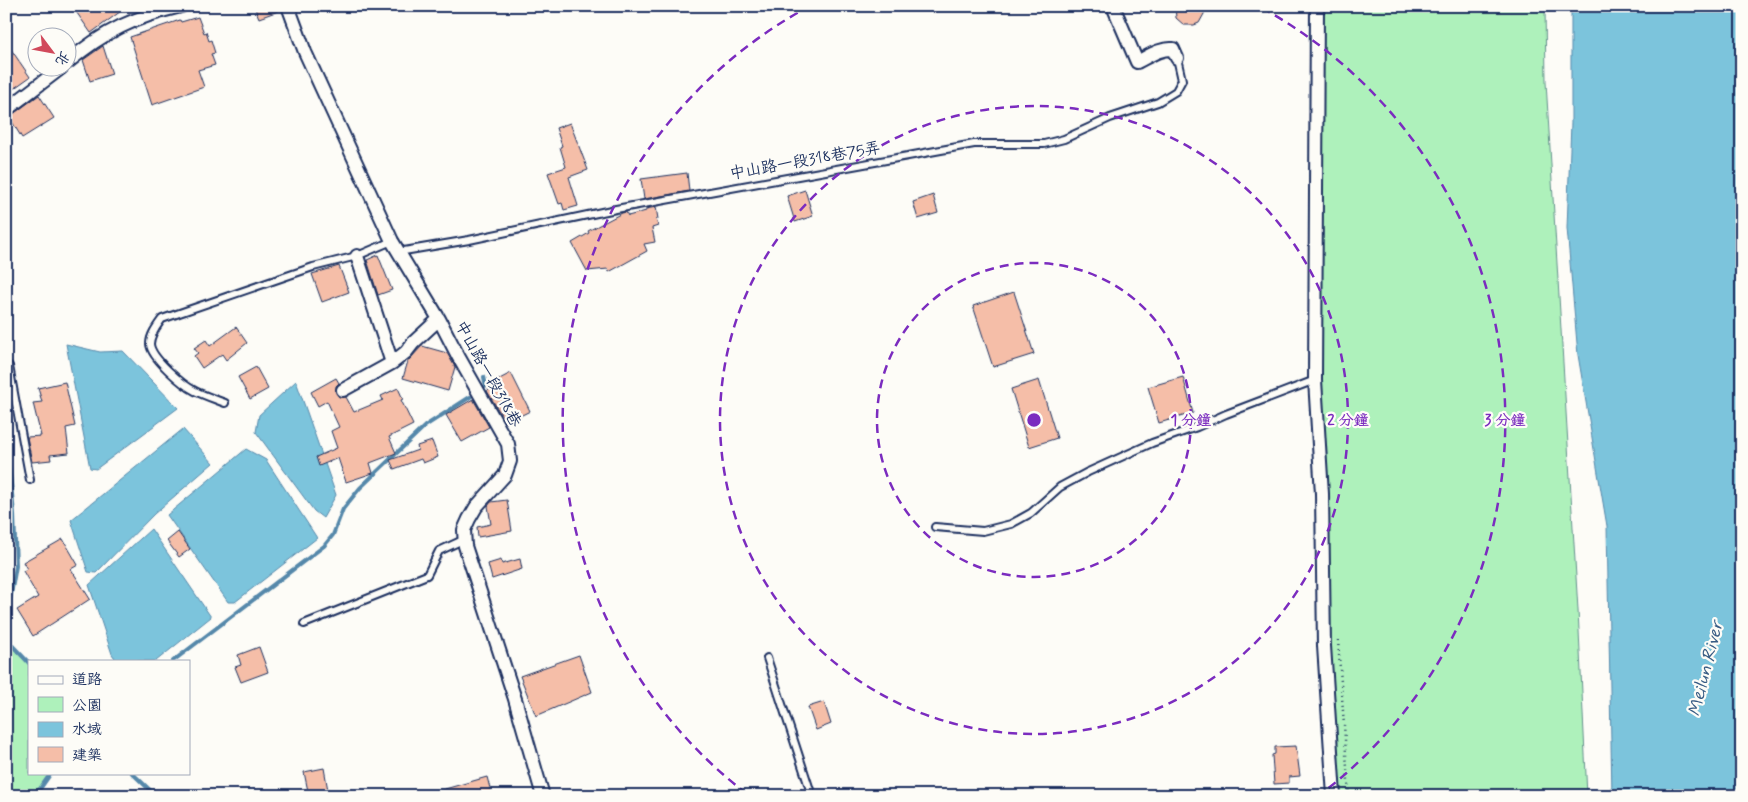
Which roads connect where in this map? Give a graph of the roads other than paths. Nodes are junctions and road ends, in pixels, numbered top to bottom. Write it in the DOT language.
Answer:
graph roads {
  1 [pos="181,6"];
  2 [pos="288,6"];
  3 [pos="1113,6"];
  4 [pos="1317,6"];
  5 [pos="78,54"];
  6 [pos="1177,58"];
  7 [pos="48,78"];
  8 [pos="6,110"];
  9 [pos="395,246"];
  10 [pos="357,256"];
  11 [pos="439,319"];
  12 [pos="392,362"];
  13 [pos="6,363"];
  14 [pos="1315,380"];
  15 [pos="343,390"];
  16 [pos="225,403"];
  17 [pos="30,480"];
  18 [pos="935,527"];
  19 [pos="465,540"];
  20 [pos="304,624"];
  21 [pos="767,658"];
  22 [pos="543,796"];
  23 [pos="812,796"];
  24 [pos="1334,796"];
  1 -- 5 [label="street"];
  2 -- 9 [label="street, 中山路一段318巷"];
  3 -- 6 [label="street"];
  4 -- 14 [label="street"];
  6 -- 9 [label="lane, 中山路一段318巷75弄"];
  7 -- 8 [label="street"];
  9 -- 10 [label="lane, 中山路一段318巷75弄"];
  9 -- 11 [label="street, 中山路一段318巷"];
  10 -- 12 [label="street"];
  10 -- 16 [label="lane, 中山路一段318巷75弄"];
  11 -- 12 [label="street"];
  11 -- 19 [label="street, 中山路一段318巷"];
  12 -- 15 [label="street"];
  13 -- 17 [label="lane"];
  14 -- 18 [label="lane"];
  14 -- 24 [label="street"];
  19 -- 20 [label="lane"];
  19 -- 22 [label="street, 中山路一段318巷"];
  21 -- 23 [label="lane"];
}
